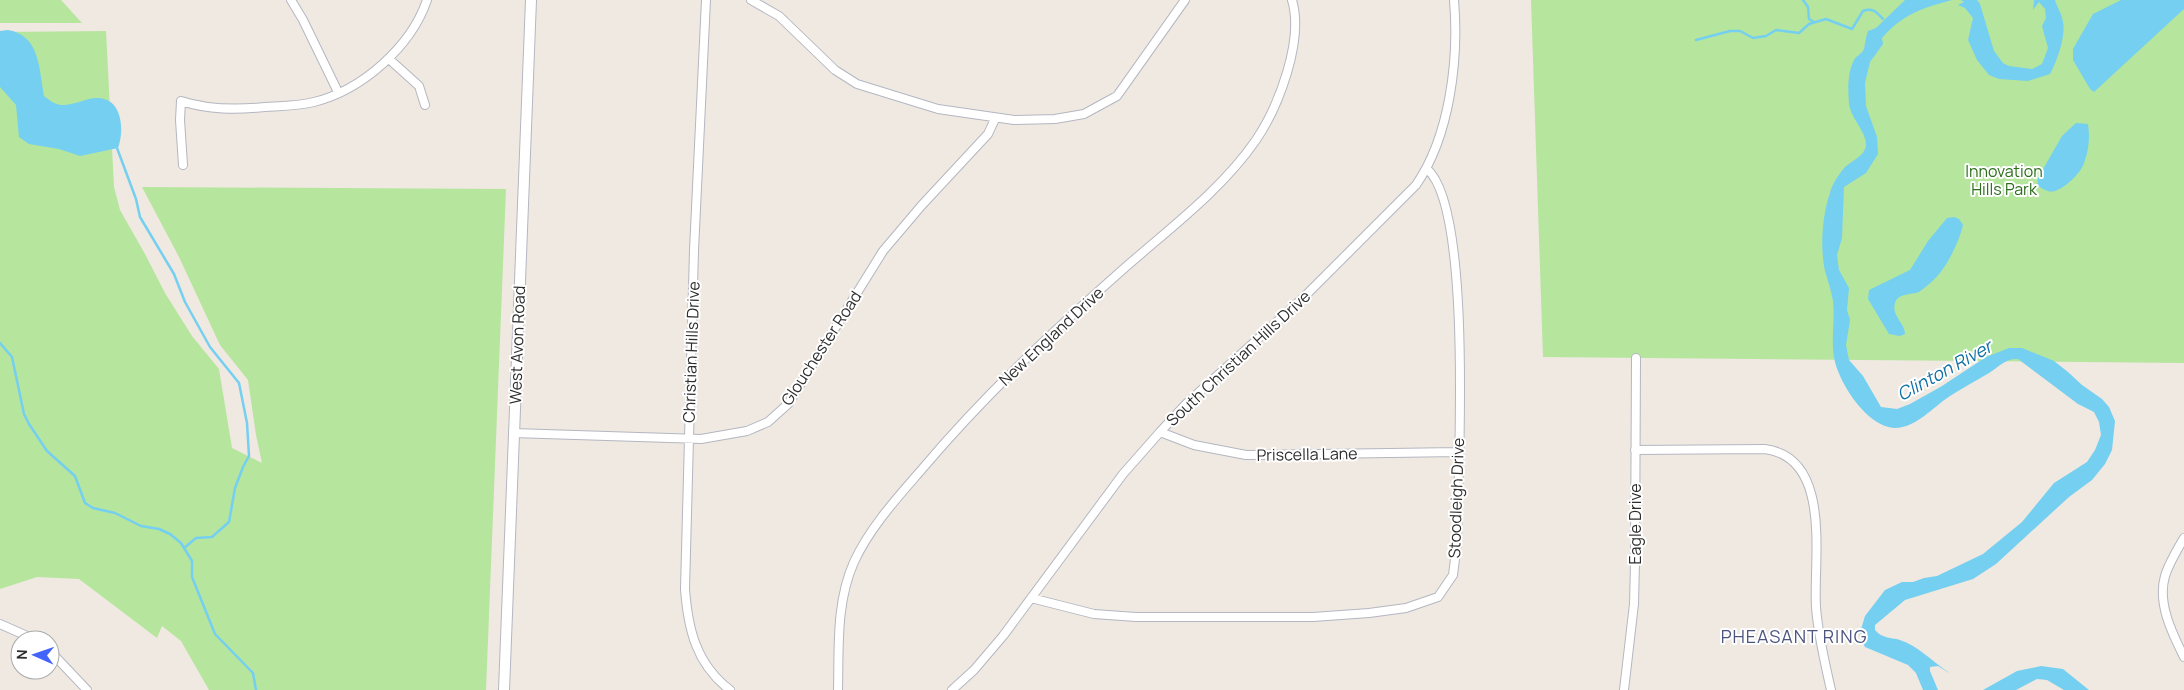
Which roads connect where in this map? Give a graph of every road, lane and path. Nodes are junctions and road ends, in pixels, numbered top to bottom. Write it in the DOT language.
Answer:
graph roads {
  1 [pos="291,0"];
  2 [pos="427,0"];
  3 [pos="531,0"];
  4 [pos="706,0"];
  5 [pos="751,0"];
  6 [pos="1185,0"];
  7 [pos="1292,0"];
  8 [pos="1454,0"];
  9 [pos="389,59"];
  10 [pos="338,92"];
  11 [pos="425,105"];
  12 [pos="995,119"];
  13 [pos="183,165"];
  14 [pos="1427,169"];
  15 [pos="1636,358"];
  16 [pos="1160,432"];
  17 [pos="513,433"];
  18 [pos="689,439"];
  19 [pos="1635,450"];
  20 [pos="1458,452"];
  21 [pos="2184,538"];
  22 [pos="1031,598"];
  23 [pos="0,624"];
  24 [pos="14,630"];
  25 [pos="2184,657"];
  26 [pos="60,662"];
  27 [pos="87,690"];
  28 [pos="504,690"];
  29 [pos="730,690"];
  30 [pos="838,690"];
  31 [pos="952,690"];
  32 [pos="1624,690"];
  33 [pos="1831,690"];
  1 -- 10 [label="street"];
  2 -- 9 [label="street"];
  3 -- 17 [label="street, West Avon Road"];
  4 -- 18 [label="street, Christian Hills Drive"];
  5 -- 12 [label="street"];
  6 -- 12 [label="street"];
  7 -- 30 [label="street, New England Drive"];
  8 -- 14 [label="street, South Christian Hills Drive"];
  9 -- 10 [label="street"];
  9 -- 11 [label="street"];
  10 -- 13 [label="street"];
  12 -- 18 [label="street, Glouchester Road"];
  14 -- 16 [label="street, South Christian Hills Drive"];
  14 -- 20 [label="street, Stoodleigh Drive"];
  15 -- 19 [label="street, Eagle Drive"];
  16 -- 20 [label="street, Priscella Lane"];
  16 -- 22 [label="street, South Christian Hills Drive"];
  17 -- 18 [label="street, Glouchester Road"];
  17 -- 28 [label="street, West Avon Road"];
  18 -- 29 [label="street, Christian Hills Drive"];
  19 -- 32 [label="street, Eagle Drive"];
  19 -- 33 [label="street"];
  20 -- 22 [label="street, Stoodleigh Drive"];
  21 -- 25 [label="street"];
  22 -- 31 [label="street, South Christian Hills Drive"];
  23 -- 24 [label="street"];
  26 -- 27 [label="street"];
}
